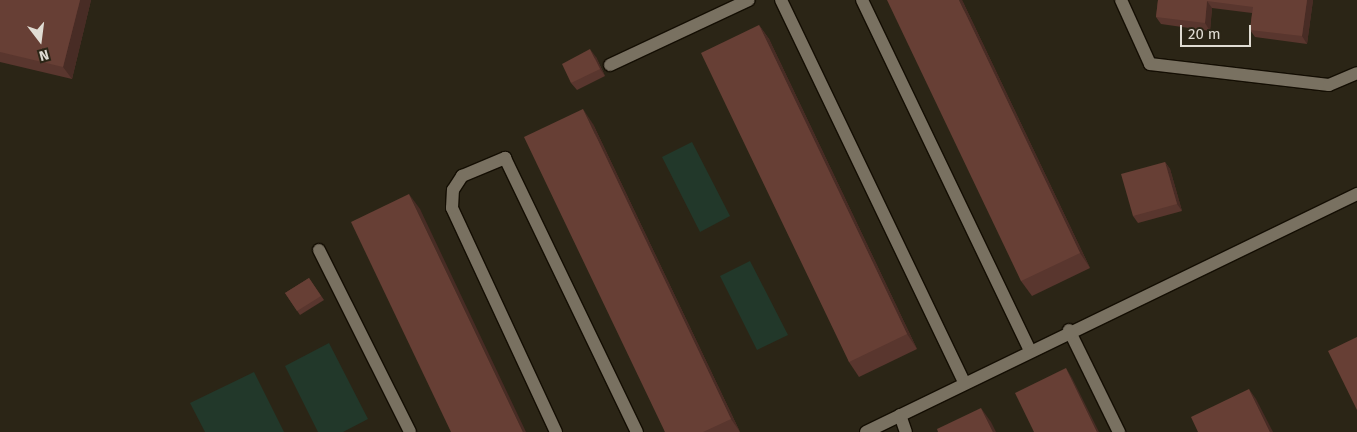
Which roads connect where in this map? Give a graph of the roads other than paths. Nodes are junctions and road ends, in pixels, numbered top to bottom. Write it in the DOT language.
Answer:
graph roads {
  1 [pos="749,0"];
  2 [pos="781,0"];
  3 [pos="862,0"];
  4 [pos="1121,0"];
  5 [pos="610,65"];
  6 [pos="1356,76"];
  7 [pos="1357,194"];
  8 [pos="319,250"];
  9 [pos="1069,330"];
  10 [pos="1030,350"];
  11 [pos="964,382"];
  12 [pos="900,415"];
  13 [pos="410,432"];
  14 [pos="556,432"];
  15 [pos="637,432"];
  16 [pos="866,432"];
  17 [pos="906,432"];
  18 [pos="1119,432"];
  1 -- 5 [label="street"];
  2 -- 11 [label="street"];
  3 -- 10 [label="street"];
  4 -- 6 [label="street"];
  7 -- 9 [label="street"];
  8 -- 13 [label="street"];
  9 -- 10 [label="street"];
  9 -- 18 [label="street"];
  10 -- 11 [label="street"];
  11 -- 12 [label="street"];
  12 -- 16 [label="street"];
  12 -- 17 [label="street"];
  14 -- 15 [label="street"];
}
